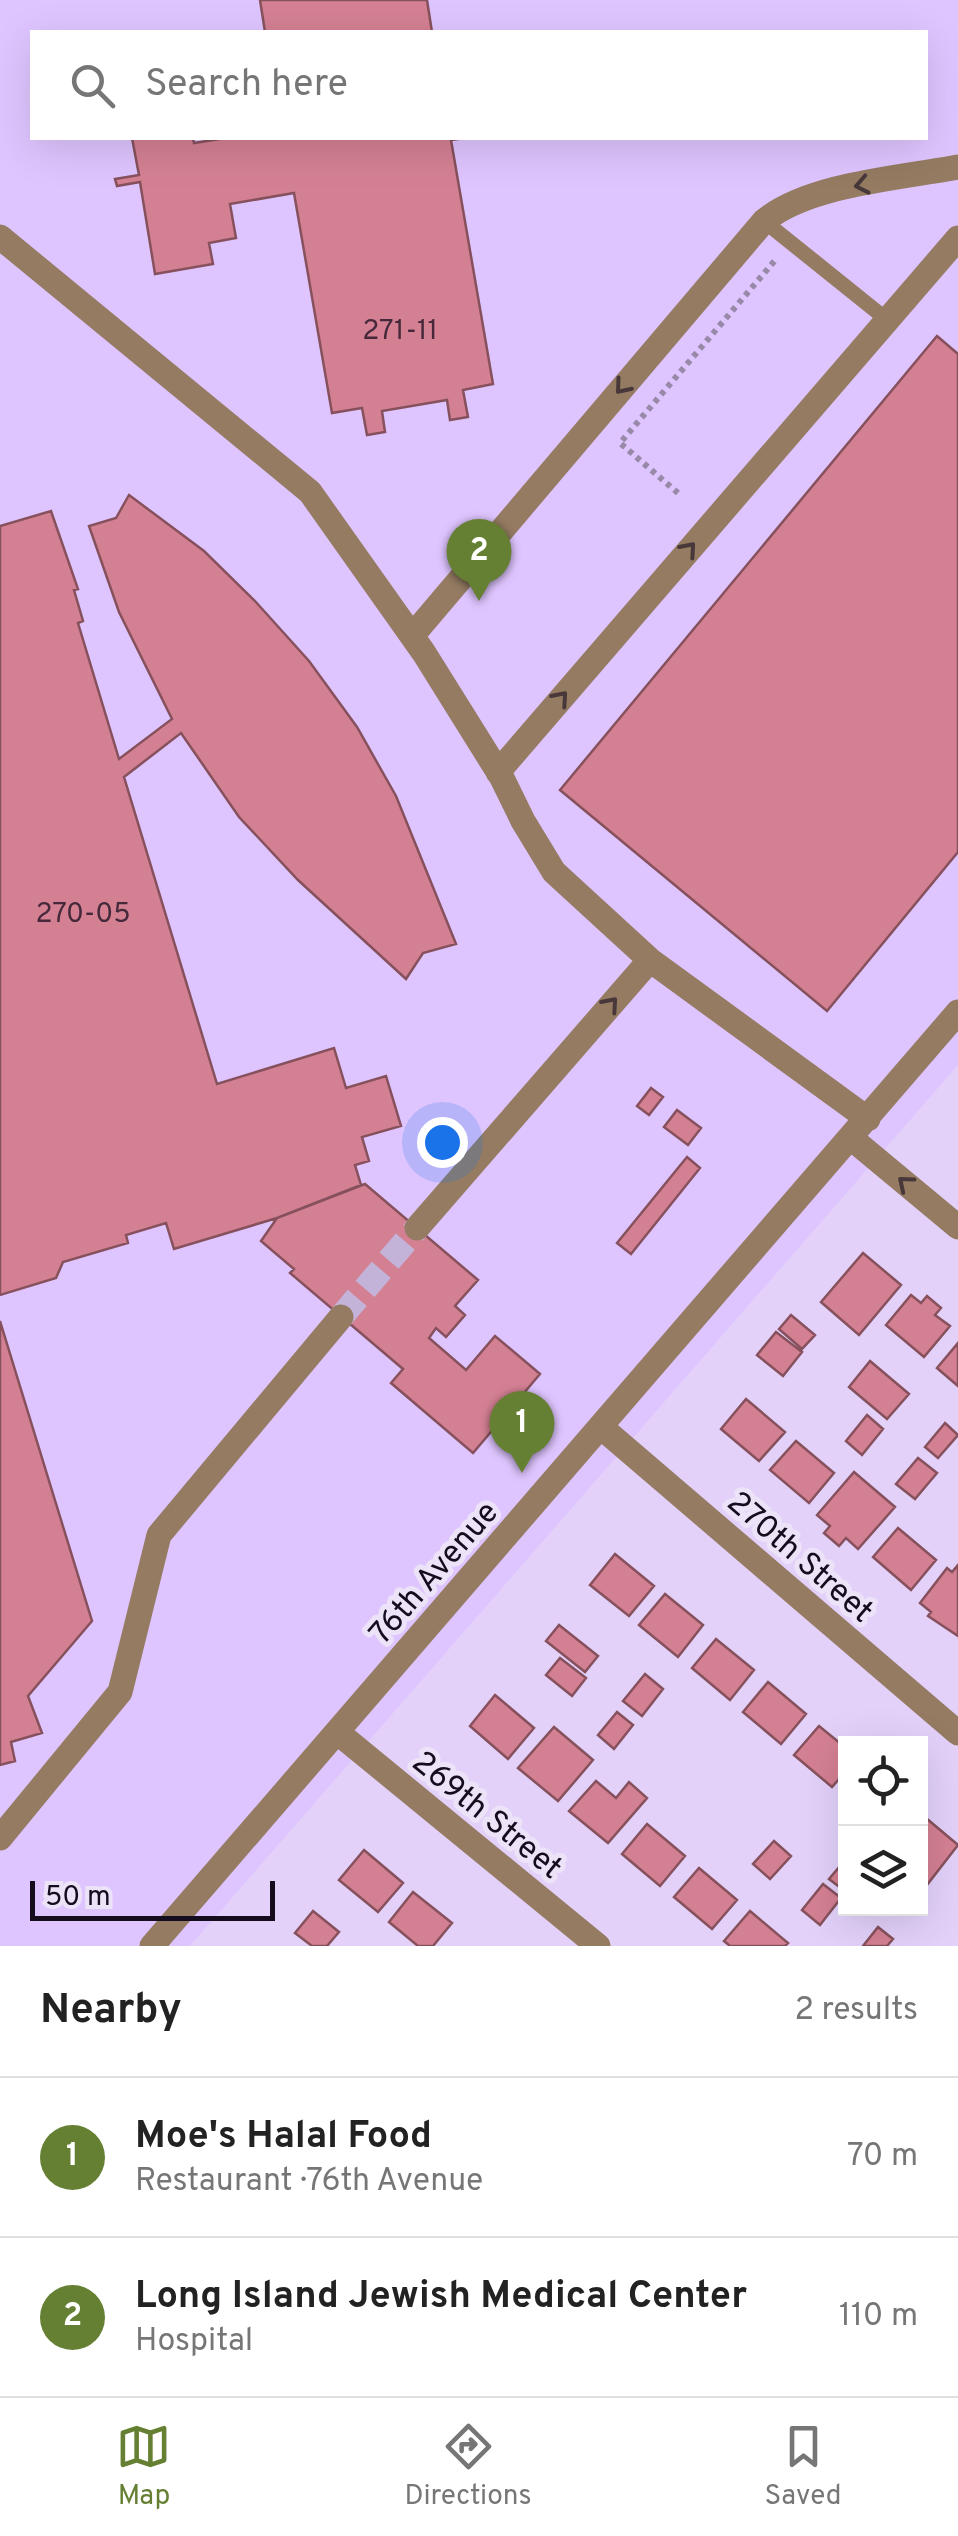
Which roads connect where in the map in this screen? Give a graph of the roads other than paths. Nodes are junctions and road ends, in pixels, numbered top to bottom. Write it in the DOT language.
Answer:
graph roads {
  1 [pos="958,167"];
  2 [pos="764,221"];
  3 [pos="0,237"];
  4 [pos="958,238"];
  5 [pos="886,320"];
  6 [pos="412,636"];
  7 [pos="498,772"];
  8 [pos="650,960"];
  9 [pos="958,1012"];
  10 [pos="860,1128"];
  11 [pos="417,1228"];
  12 [pos="958,1228"];
  13 [pos="340,1317"];
  14 [pos="601,1427"];
  15 [pos="337,1732"];
  16 [pos="958,1733"];
  17 [pos="0,1838"];
  18 [pos="152,1946"];
  19 [pos="598,1946"];
  1 -- 2 [label="street, one-way"];
  2 -- 5 [label="lane"];
  2 -- 6 [label="street, one-way"];
  3 -- 6 [label="street"];
  4 -- 5 [label="street"];
  7 -- 5 [label="street, one-way"];
  6 -- 7 [label="street"];
  7 -- 8 [label="street"];
  8 -- 10 [label="street"];
  11 -- 8 [label="street, one-way"];
  9 -- 10 [label="street, 76th Avenue"];
  12 -- 10 [label="street, one-way"];
  10 -- 14 [label="street, 76th Avenue"];
  13 -- 17 [label="street"];
  14 -- 15 [label="street, 76th Avenue"];
  14 -- 16 [label="street, 270th Street"];
  15 -- 18 [label="street, 76th Avenue"];
  15 -- 19 [label="street, 269th Street"];
}
